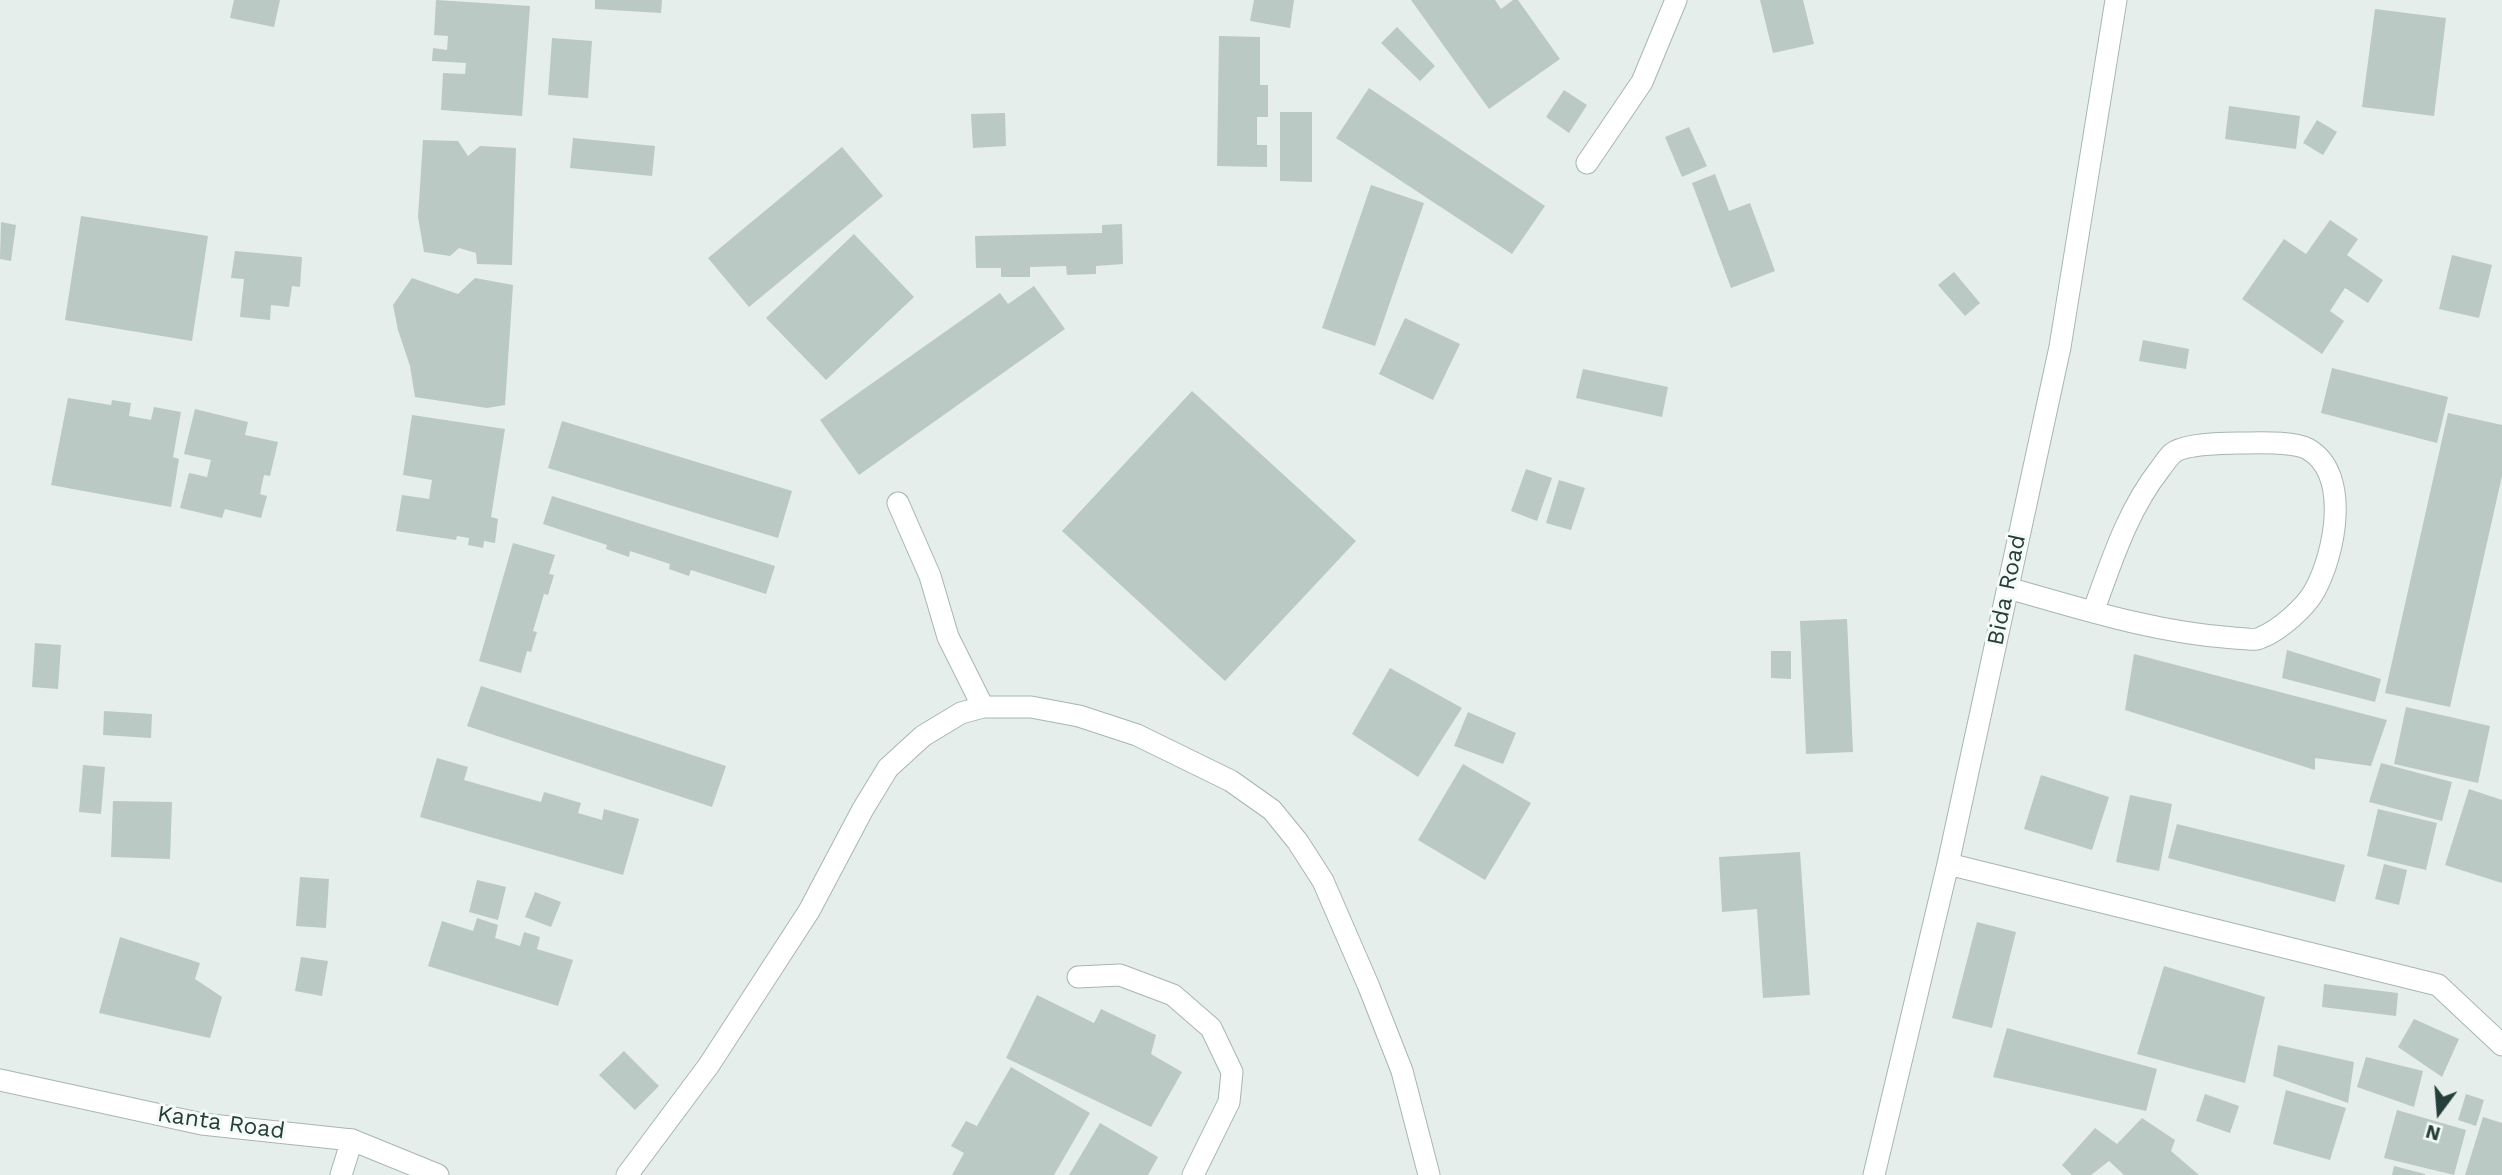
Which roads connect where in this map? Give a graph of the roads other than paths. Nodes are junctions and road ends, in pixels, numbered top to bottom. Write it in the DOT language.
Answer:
graph roads {
  1 [pos="1676,0"];
  2 [pos="2116,0"];
  3 [pos="1587,163"];
  4 [pos="898,503"];
  5 [pos="2008,588"];
  6 [pos="2093,612"];
  7 [pos="983,707"];
  8 [pos="1948,864"];
  9 [pos="1079,977"];
  10 [pos="2502,1045"];
  11 [pos="0,1080"];
  12 [pos="352,1140"];
  13 [pos="341,1175"];
  14 [pos="438,1175"];
  15 [pos="626,1175"];
  16 [pos="1193,1175"];
  17 [pos="1429,1175"];
  18 [pos="1874,1175"];
  1 -- 3 [label="street"];
  2 -- 5 [label="street, Bida Road"];
  4 -- 7 [label="street"];
  5 -- 6 [label="street"];
  5 -- 8 [label="street, Bida Road"];
  6 -- 6 [label="street"];
  7 -- 15 [label="street"];
  7 -- 17 [label="street"];
  8 -- 10 [label="street"];
  8 -- 18 [label="street, Bida Road"];
  9 -- 16 [label="street"];
  11 -- 12 [label="street, Kanta Road"];
  12 -- 13 [label="street"];
  12 -- 14 [label="street, Kanta Road"];
}
